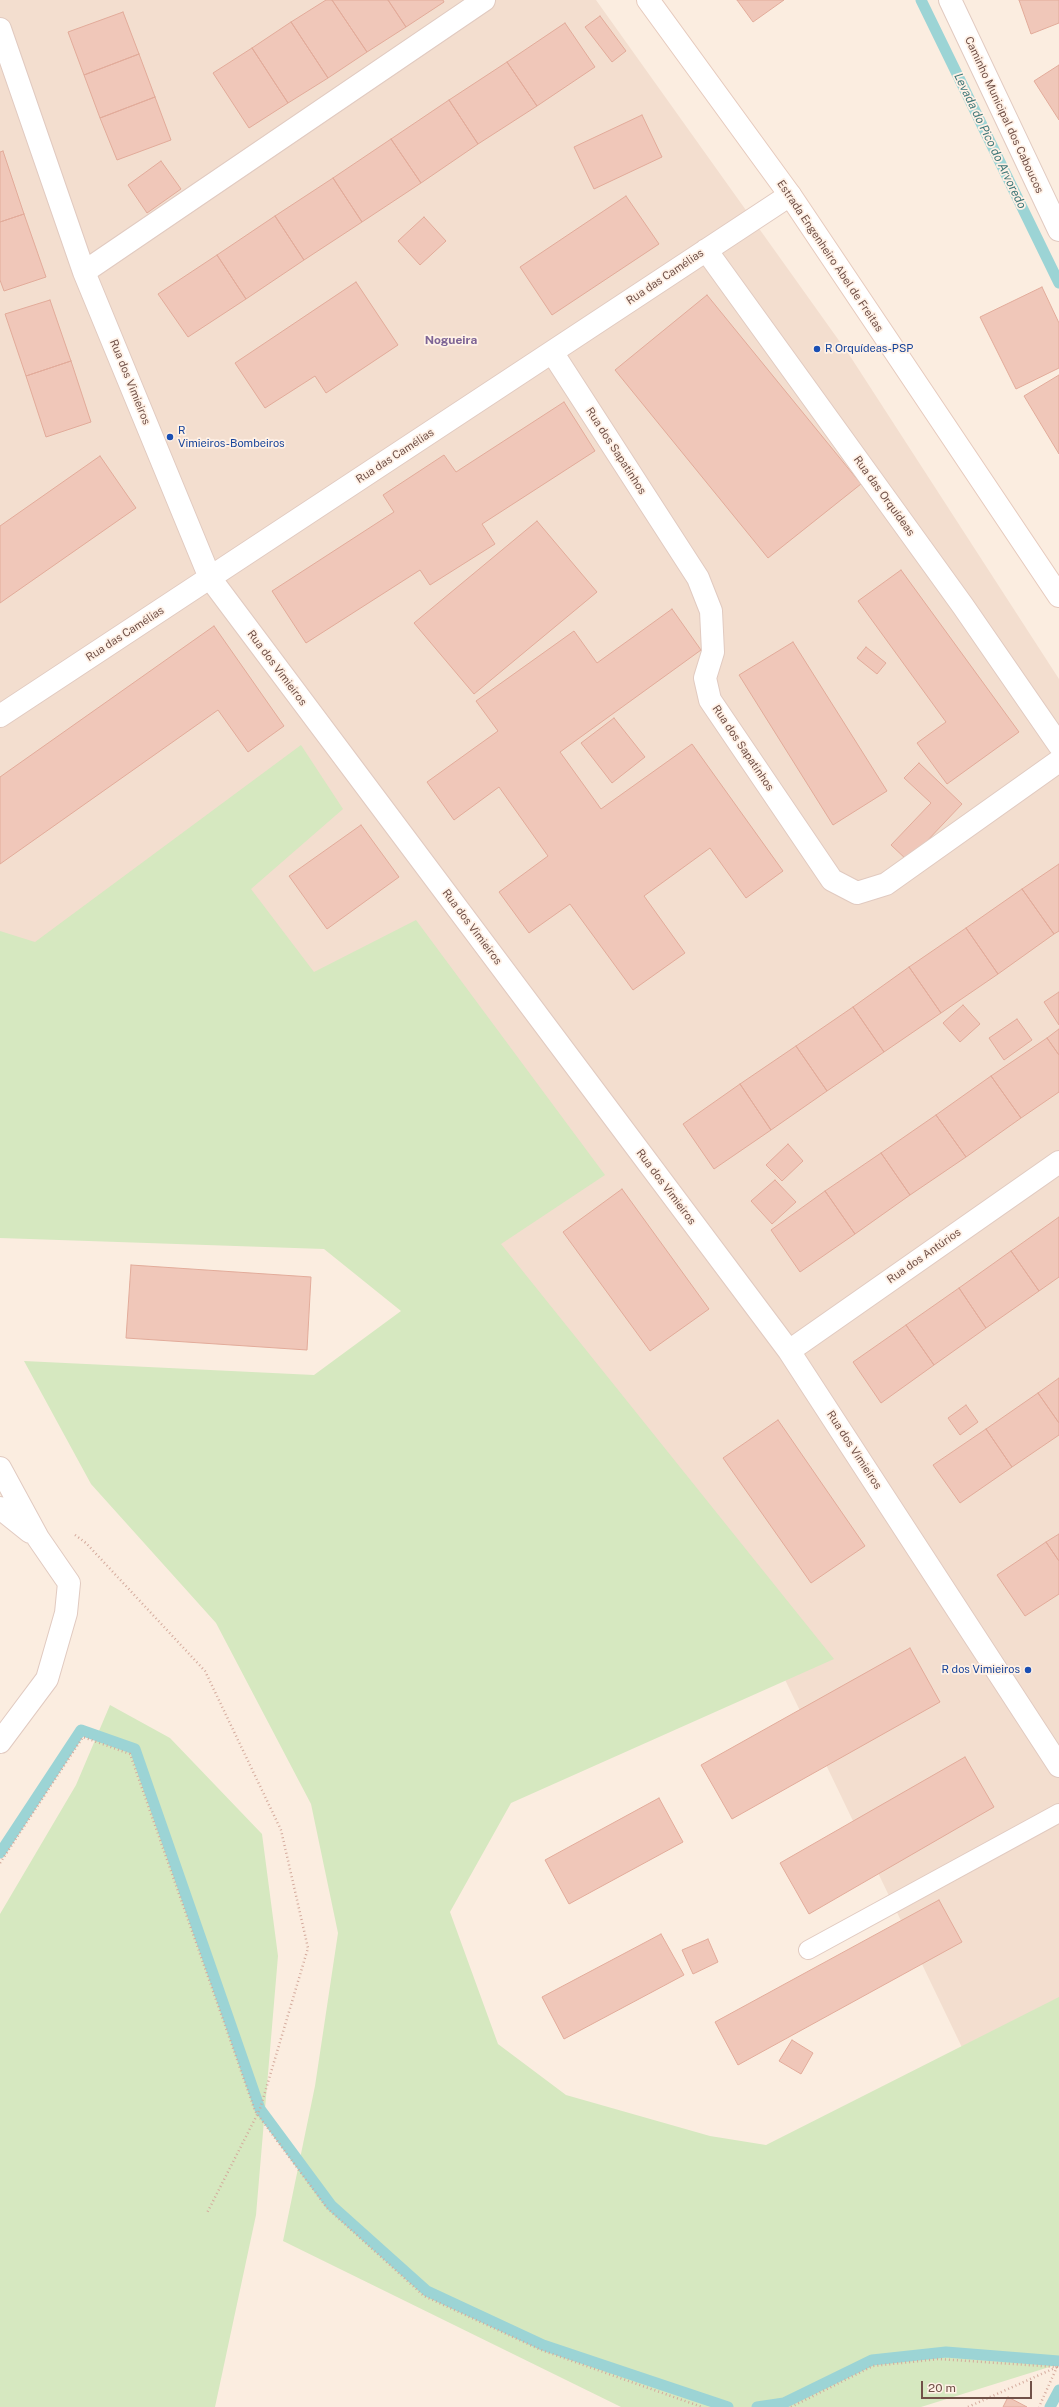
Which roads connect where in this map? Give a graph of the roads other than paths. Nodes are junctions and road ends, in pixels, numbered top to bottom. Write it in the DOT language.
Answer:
graph roads {
  1 [pos="484,0"];
  2 [pos="648,0"];
  3 [pos="950,0"];
  4 [pos="0,29"];
  5 [pos="790,194"];
  6 [pos="1059,230"];
  7 [pos="706,250"];
  8 [pos="84,272"];
  9 [pos="552,352"];
  10 [pos="210,578"];
  11 [pos="1059,596"];
  12 [pos="0,716"];
  13 [pos="1059,745"];
  14 [pos="1059,761"];
  15 [pos="1059,1162"];
  16 [pos="789,1351"];
  17 [pos="0,1468"];
  18 [pos="0,1508"];
  19 [pos="38,1538"];
  20 [pos="0,1742"];
  21 [pos="1059,1766"];
  22 [pos="1059,1813"];
  23 [pos="808,1950"];
  1 -- 8 [label="street"];
  2 -- 5 [label="street, Estrada Engenheiro Abel de Freitas"];
  3 -- 6 [label="street, Caminho Municipal dos Caboucos"];
  4 -- 8 [label="street, Rua dos Vimieiros"];
  5 -- 7 [label="street, Rua das Camélias"];
  5 -- 11 [label="street, Estrada Engenheiro Abel de Freitas"];
  7 -- 9 [label="street, Rua das Camélias"];
  7 -- 13 [label="street, Rua das Orquídeas"];
  8 -- 10 [label="street, Rua dos Vimieiros"];
  9 -- 10 [label="street, Rua das Camélias"];
  9 -- 14 [label="street, Rua dos Sapatinhos"];
  10 -- 12 [label="street, Rua das Camélias"];
  10 -- 16 [label="street, Rua dos Vimieiros"];
  15 -- 16 [label="street, Rua dos Antúrios"];
  16 -- 21 [label="street, Rua dos Vimieiros"];
  17 -- 19 [label="street"];
  18 -- 19 [label="street"];
  19 -- 20 [label="street"];
  22 -- 23 [label="lane"];
}
